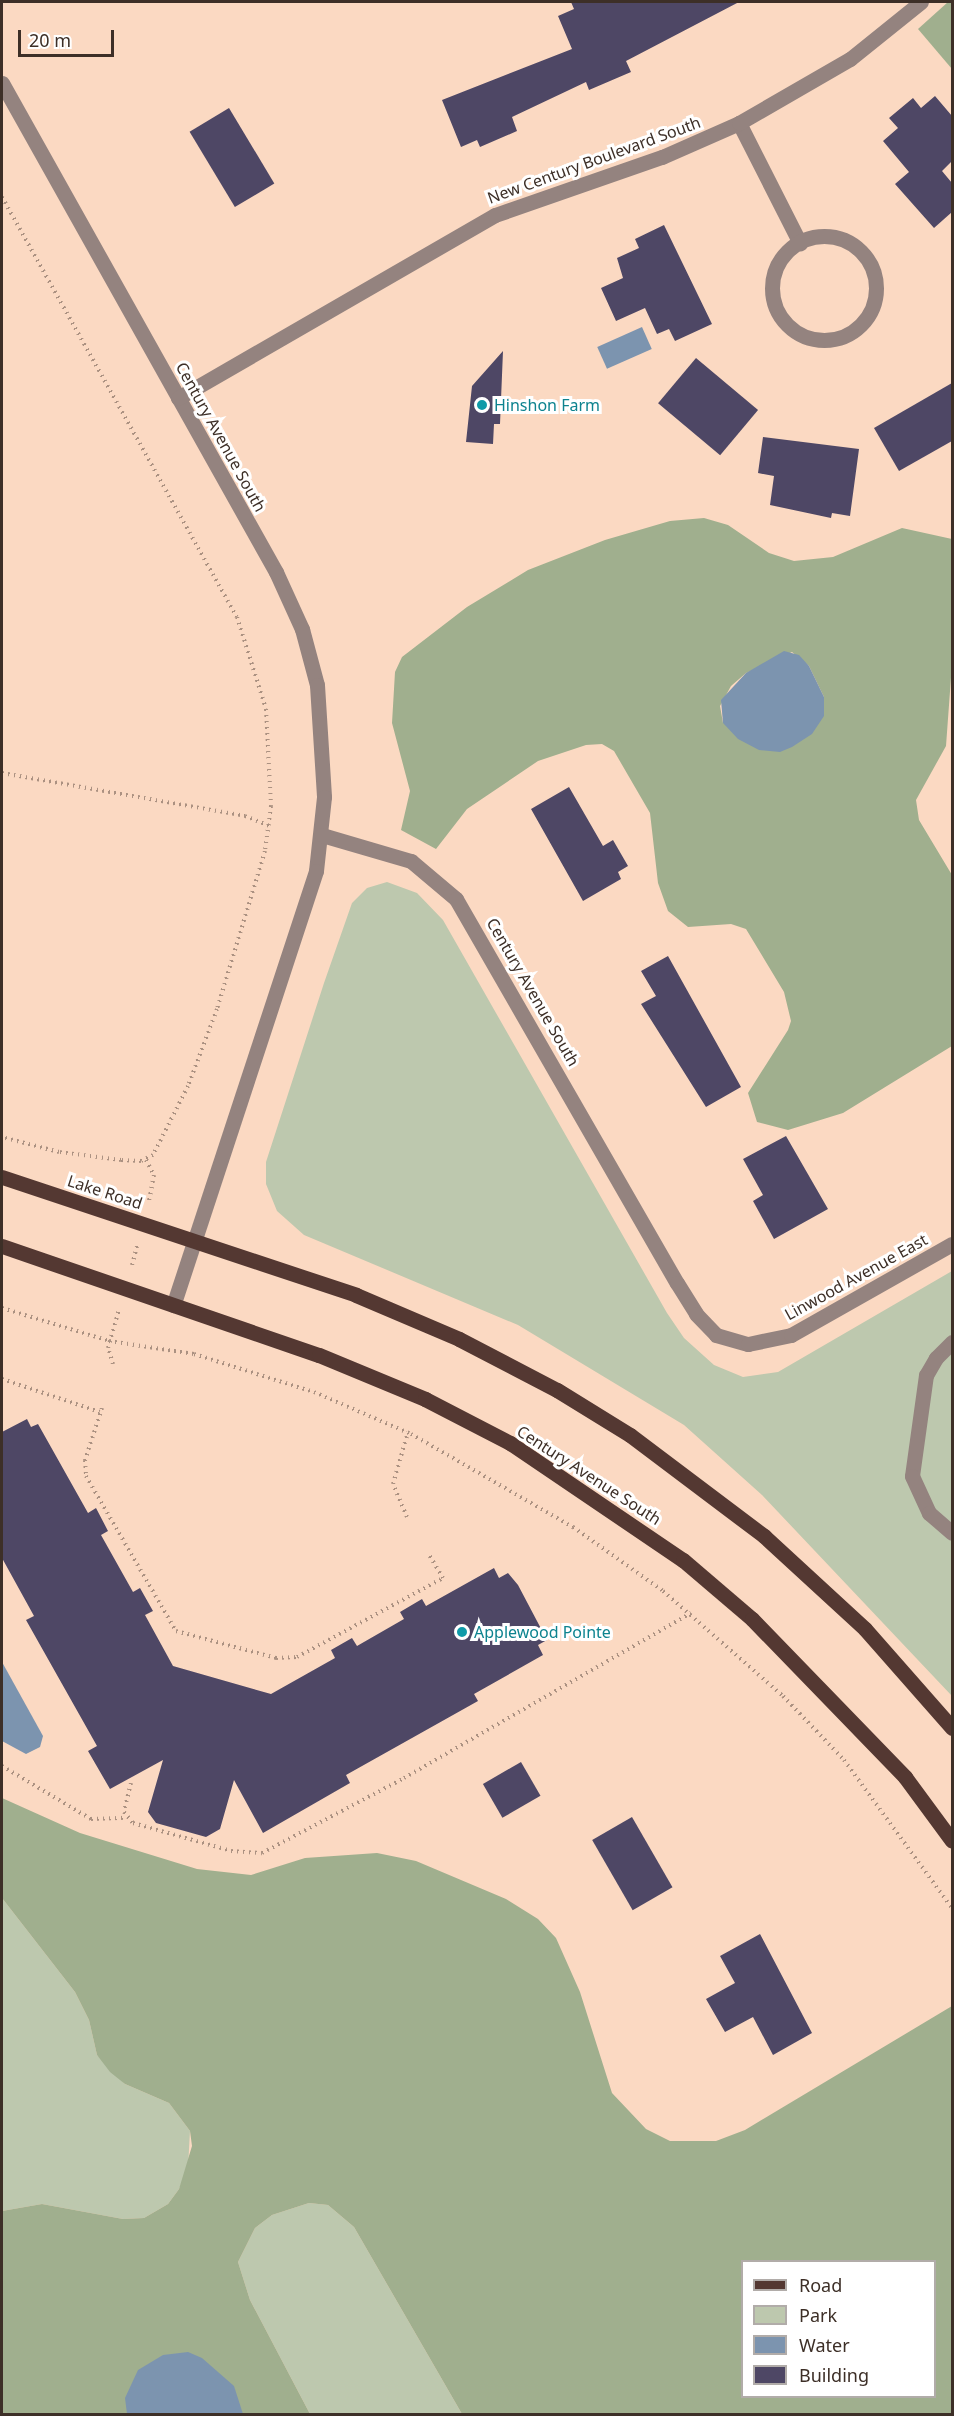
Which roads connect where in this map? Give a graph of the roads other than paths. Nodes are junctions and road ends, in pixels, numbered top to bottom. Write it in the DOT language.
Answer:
graph roads {
  1 [pos="921,2"];
  2 [pos="2,83"];
  3 [pos="739,123"];
  4 [pos="800,243"];
  5 [pos="178,398"];
  6 [pos="322,835"];
  7 [pos="2,1177"];
  8 [pos="198,1242"];
  9 [pos="952,1244"];
  10 [pos="2,1246"];
  11 [pos="173,1305"];
  12 [pos="952,1342"];
  13 [pos="740,1344"];
  14 [pos="952,1533"];
  15 [pos="952,1728"];
  16 [pos="952,1841"];
  1 -- 3 [label="street, New Century Boulevard South"];
  2 -- 5 [label="street, Century Avenue South"];
  3 -- 4 [label="street"];
  3 -- 5 [label="street, New Century Boulevard South"];
  4 -- 4 [label="street"];
  5 -- 6 [label="street, Century Avenue South"];
  6 -- 8 [label="street, Century Avenue South"];
  6 -- 13 [label="street, Century Avenue South"];
  7 -- 8 [label="main road, Lake Road"];
  8 -- 11 [label="street, Century Avenue South"];
  8 -- 15 [label="main road"];
  9 -- 13 [label="street, Linwood Avenue East"];
  10 -- 11 [label="main road"];
  11 -- 16 [label="main road, Century Avenue South"];
  12 -- 14 [label="street"];
}
